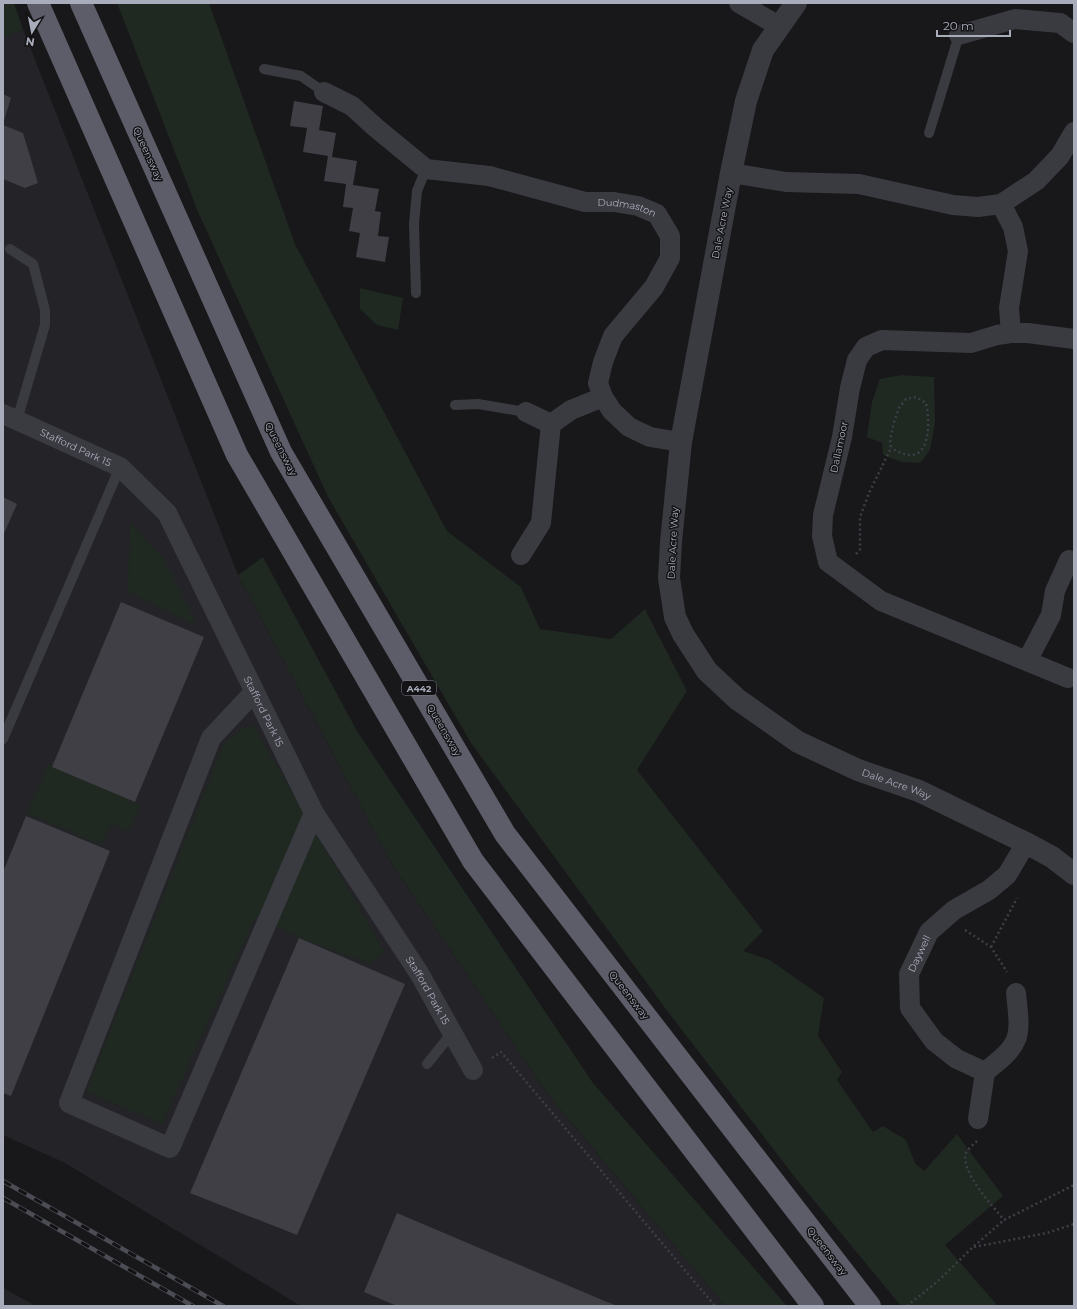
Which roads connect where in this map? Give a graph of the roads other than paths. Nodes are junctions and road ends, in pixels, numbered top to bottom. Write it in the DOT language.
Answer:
graph roads {
  1 [pos="38,3"];
  2 [pos="81,3"];
  3 [pos="739,3"];
  4 [pos="796,3"];
  5 [pos="780,26"];
  6 [pos="1074,32"];
  7 [pos="959,35"];
  8 [pos="264,69"];
  9 [pos="324,92"];
  10 [pos="1074,132"];
  11 [pos="929,133"];
  12 [pos="426,169"];
  13 [pos="731,172"];
  14 [pos="1001,204"];
  15 [pos="10,249"];
  16 [pos="416,293"];
  17 [pos="1010,333"];
  18 [pos="1074,340"];
  19 [pos="603,398"];
  20 [pos="455,405"];
  21 [pos="526,412"];
  22 [pos="10,417"];
  23 [pos="551,424"];
  24 [pos="681,442"];
  25 [pos="120,467"];
  26 [pos="521,555"];
  27 [pos="1069,560"];
  28 [pos="1027,661"];
  29 [pos="1068,678"];
  30 [pos="254,692"];
  31 [pos="3,739"];
  32 [pos="314,813"];
  33 [pos="1026,843"];
  34 [pos="1074,874"];
  35 [pos="1016,993"];
  36 [pos="452,1033"];
  37 [pos="427,1064"];
  38 [pos="473,1070"];
  39 [pos="985,1072"];
  40 [pos="978,1119"];
  41 [pos="813,1306"];
  42 [pos="870,1306"];
  1 -- 41 [label="highway"];
  2 -- 42 [label="highway, Queensway / A442"];
  3 -- 5 [label="street"];
  4 -- 5 [label="street, Dale Acre Way"];
  5 -- 13 [label="street, Dale Acre Way"];
  6 -- 7 [label="street"];
  7 -- 11 [label="lane"];
  8 -- 9 [label="lane"];
  9 -- 12 [label="street"];
  10 -- 14 [label="street"];
  12 -- 16 [label="lane"];
  12 -- 19 [label="street, Dudmaston"];
  13 -- 14 [label="street"];
  13 -- 24 [label="street, Dale Acre Way"];
  14 -- 17 [label="street"];
  15 -- 22 [label="lane"];
  17 -- 18 [label="street, Dallamoor"];
  17 -- 28 [label="street, Dallamoor"];
  19 -- 23 [label="street"];
  19 -- 24 [label="street, Dudmaston"];
  20 -- 21 [label="lane"];
  21 -- 23 [label="street"];
  22 -- 25 [label="street, Stafford Park 15"];
  23 -- 26 [label="street"];
  24 -- 33 [label="street, Dale Acre Way"];
  25 -- 30 [label="street, Stafford Park 15"];
  25 -- 31 [label="lane"];
  27 -- 28 [label="street"];
  28 -- 29 [label="street, Dallamoor"];
  30 -- 32 [label="street, Stafford Park 15"];
  30 -- 32 [label="street"];
  32 -- 36 [label="street, Stafford Park 15"];
  33 -- 34 [label="street, Dale Acre Way"];
  33 -- 39 [label="street, Daywell"];
  35 -- 39 [label="street"];
  36 -- 37 [label="lane"];
  36 -- 38 [label="street, Stafford Park 15"];
  39 -- 40 [label="street"];
}
